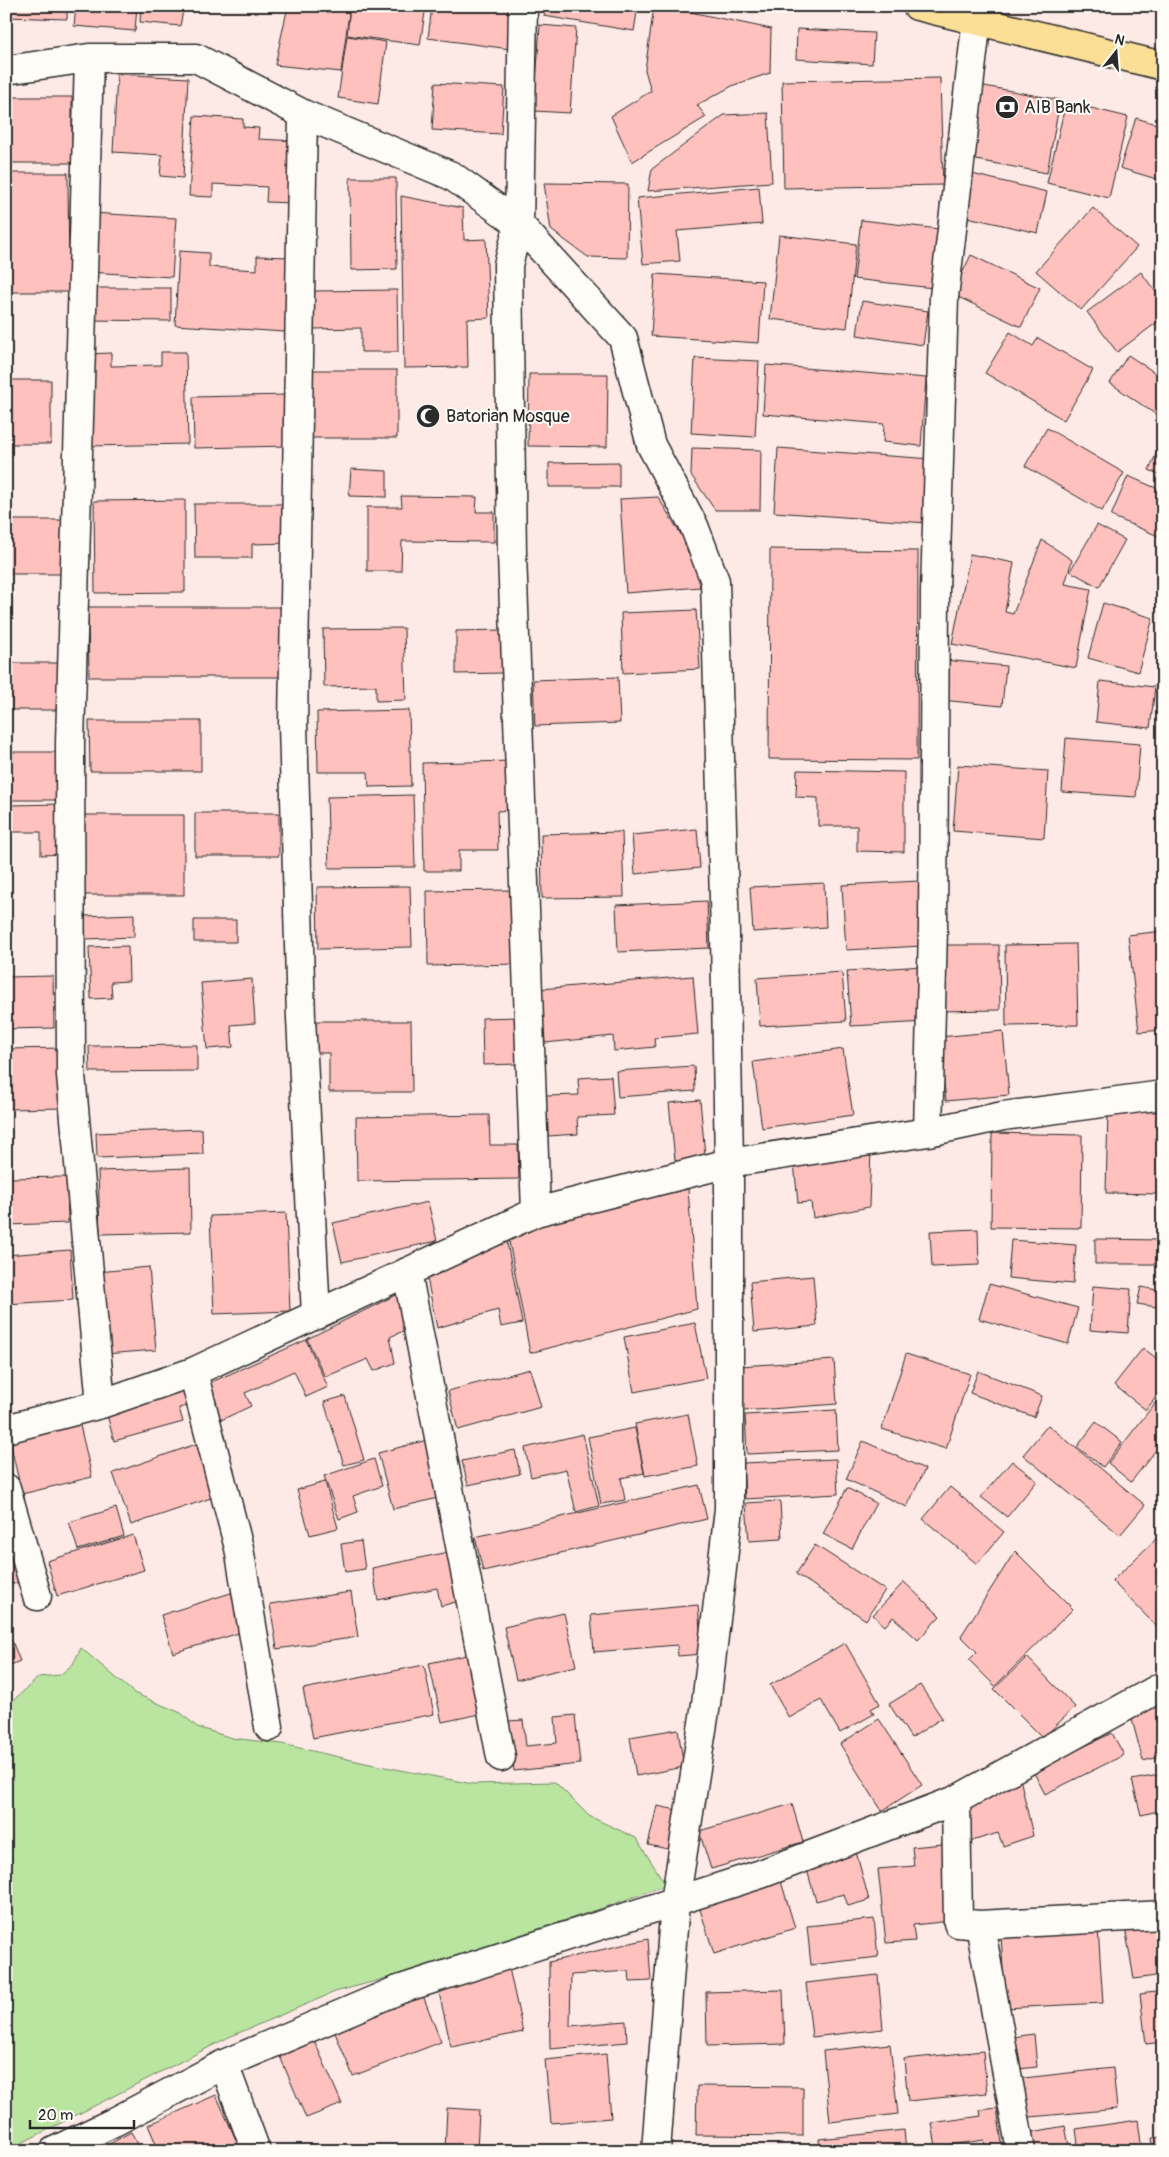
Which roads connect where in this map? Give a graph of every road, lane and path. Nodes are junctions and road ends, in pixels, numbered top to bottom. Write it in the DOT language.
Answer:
graph roads {
  1 [pos="523,6"];
  2 [pos="917,6"];
  3 [pos="977,19"];
  4 [pos="90,58"];
  5 [pos="1163,66"];
  6 [pos="6,70"];
  7 [pos="302,114"];
  8 [pos="519,224"];
  9 [pos="1163,1095"];
  10 [pos="928,1132"];
  11 [pos="729,1163"];
  12 [pos="536,1212"];
  13 [pos="407,1272"];
  14 [pos="316,1315"];
  15 [pos="193,1372"];
  16 [pos="101,1404"];
  17 [pos="6,1429"];
  18 [pos="6,1488"];
  19 [pos="37,1596"];
  20 [pos="1163,1686"];
  21 [pos="270,1727"];
  22 [pos="501,1756"];
  23 [pos="956,1800"];
  24 [pos="675,1902"];
  25 [pos="1163,1915"];
  26 [pos="980,1925"];
  27 [pos="224,2064"];
  28 [pos="54,2151"];
  29 [pos="256,2151"];
  30 [pos="656,2151"];
  31 [pos="1020,2151"];
  1 -- 8 [label="street"];
  2 -- 3 [label="main road"];
  3 -- 5 [label="main road"];
  3 -- 10 [label="street"];
  4 -- 6 [label="street"];
  4 -- 7 [label="street"];
  4 -- 16 [label="street"];
  7 -- 8 [label="street"];
  7 -- 14 [label="street"];
  8 -- 11 [label="street"];
  8 -- 12 [label="street"];
  9 -- 10 [label="street"];
  10 -- 11 [label="street"];
  11 -- 12 [label="street"];
  11 -- 24 [label="street"];
  12 -- 13 [label="street"];
  13 -- 14 [label="street"];
  13 -- 22 [label="street"];
  14 -- 15 [label="street"];
  15 -- 16 [label="street"];
  15 -- 21 [label="street"];
  16 -- 17 [label="street"];
  18 -- 19 [label="street"];
  20 -- 23 [label="street"];
  23 -- 24 [label="street"];
  23 -- 26 [label="street"];
  24 -- 27 [label="street"];
  24 -- 30 [label="street"];
  25 -- 26 [label="street"];
  26 -- 31 [label="street"];
  27 -- 28 [label="street"];
  27 -- 29 [label="street"];
}
